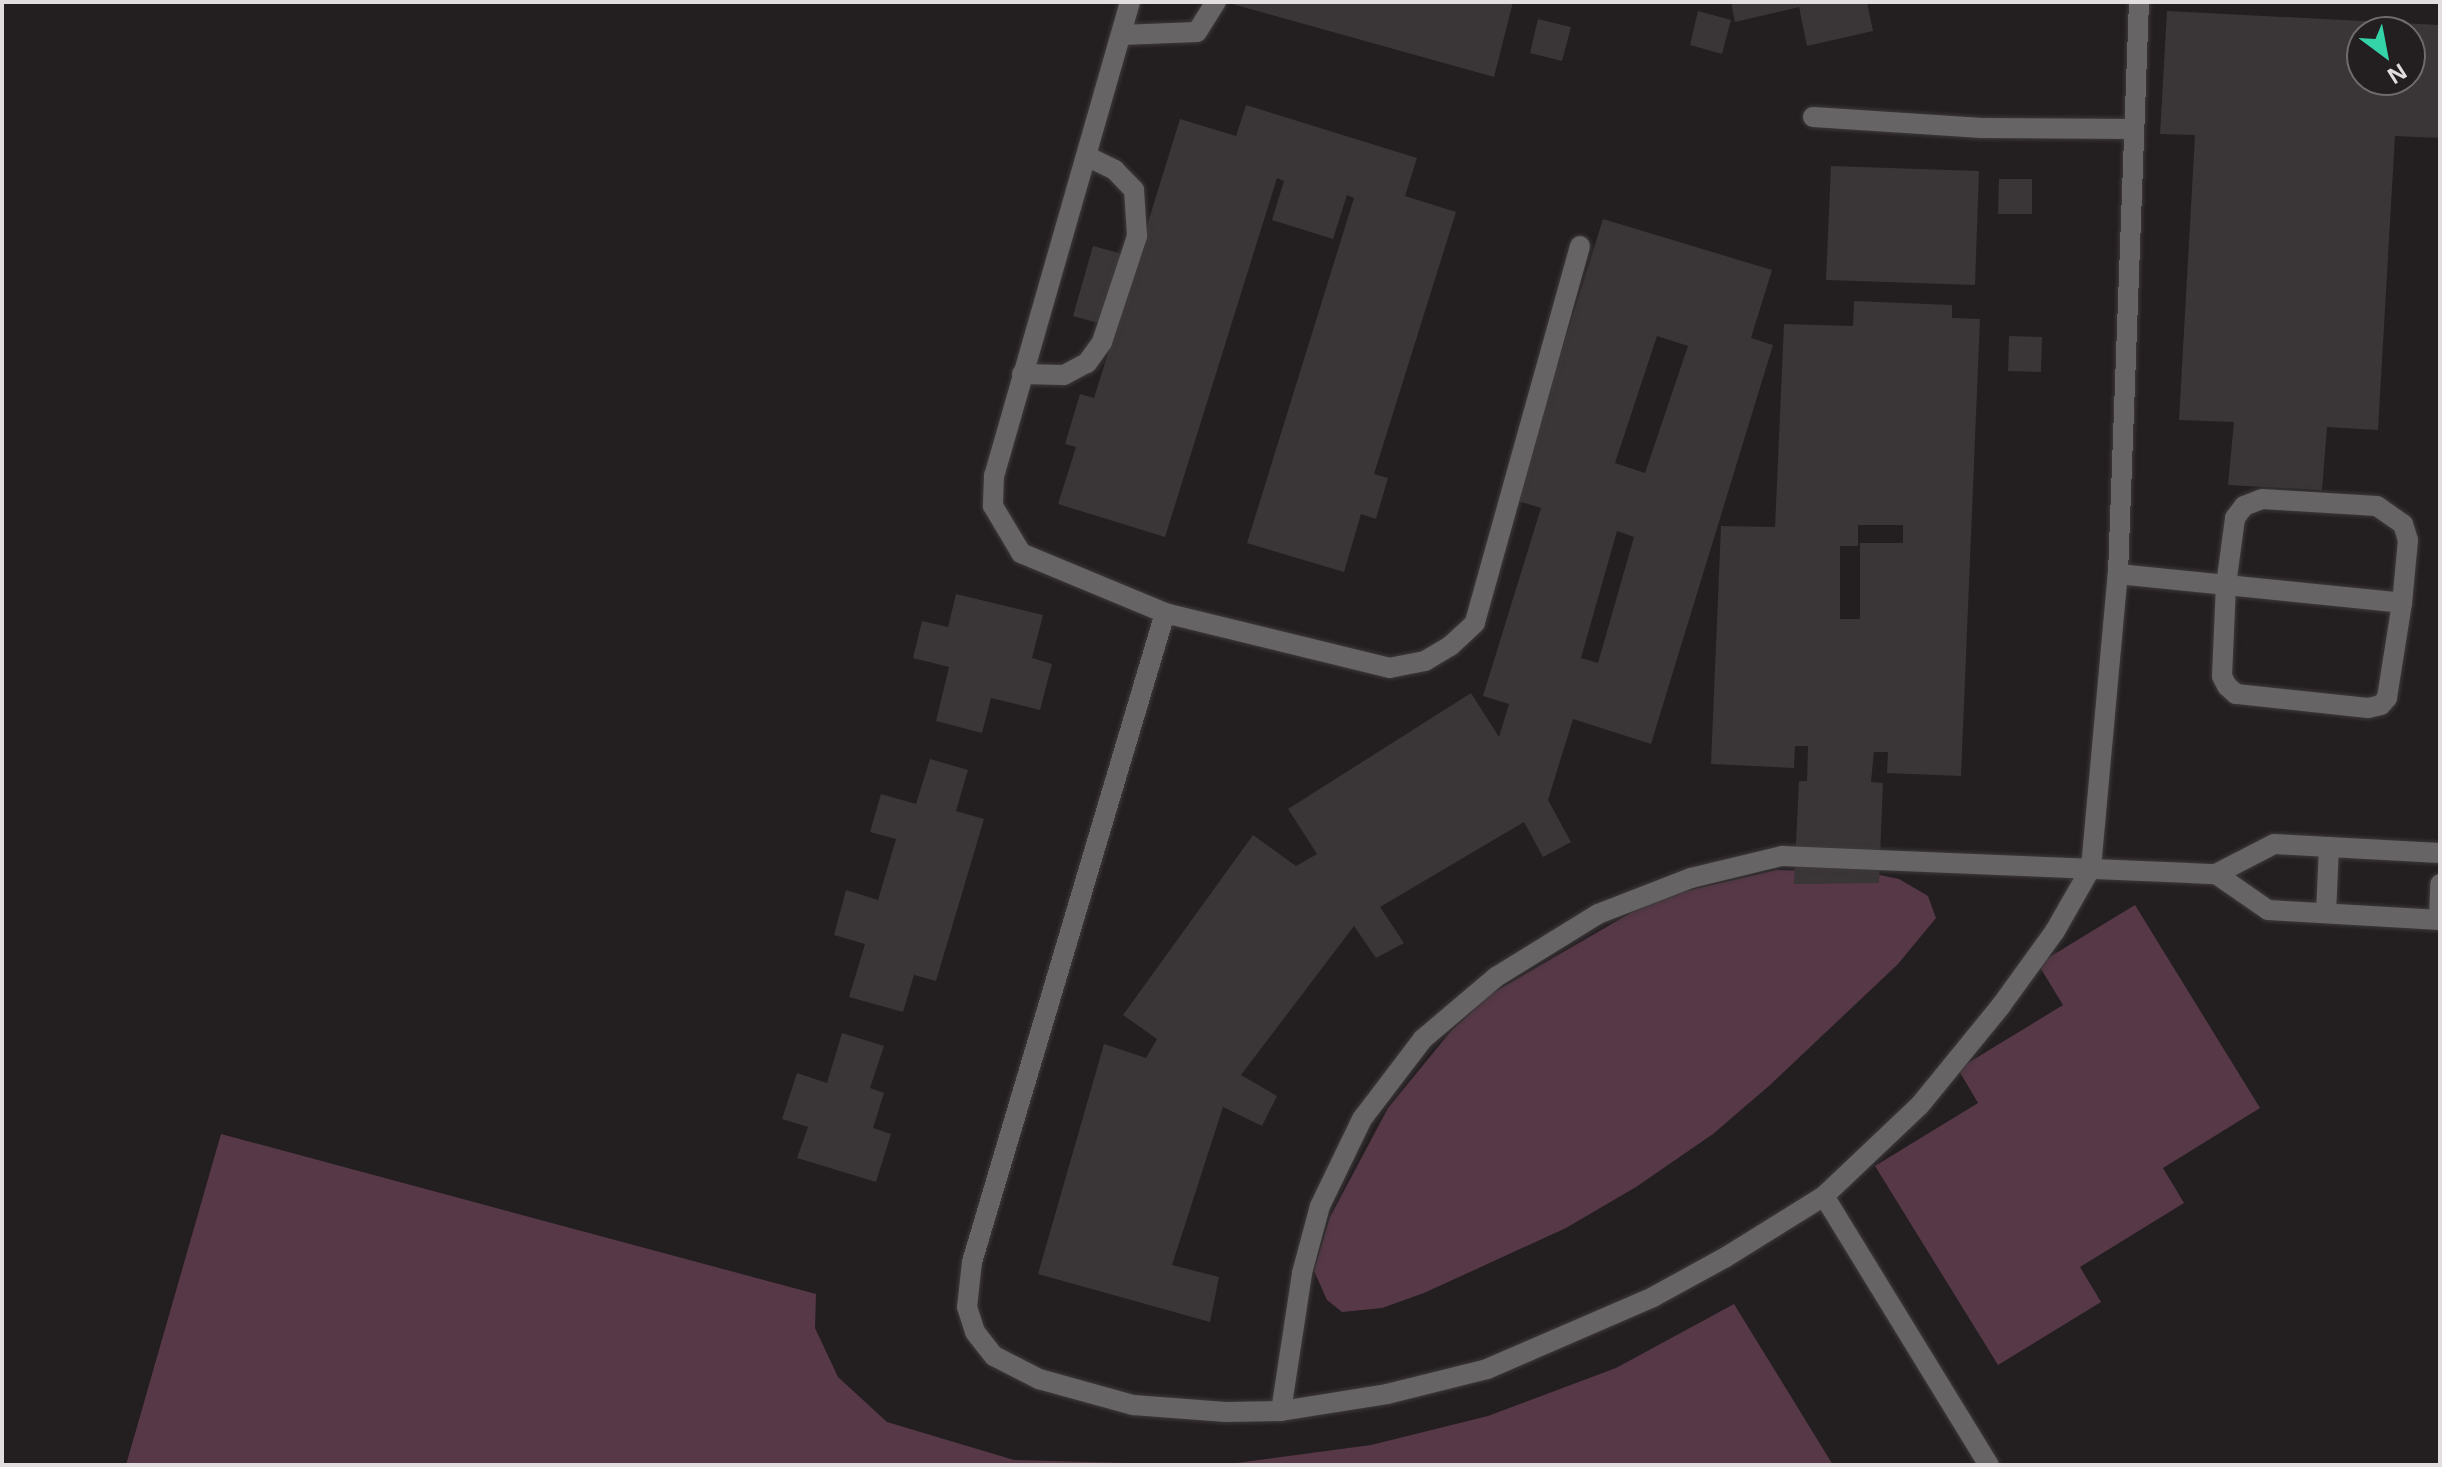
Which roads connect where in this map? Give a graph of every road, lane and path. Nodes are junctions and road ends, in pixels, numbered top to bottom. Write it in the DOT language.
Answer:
graph roads {
  1 [pos="1130,2"];
  2 [pos="1216,2"];
  3 [pos="2139,2"];
  4 [pos="1121,35"];
  5 [pos="1813,117"];
  6 [pos="2134,129"];
  7 [pos="1086,156"];
  8 [pos="1580,246"];
  9 [pos="1022,374"];
  10 [pos="2118,574"];
  11 [pos="2226,585"];
  12 [pos="2402,603"];
  13 [pos="1165,613"];
  14 [pos="2329,847"];
  15 [pos="2440,853"];
  16 [pos="2091,868"];
  17 [pos="2216,874"];
  18 [pos="2440,884"];
  19 [pos="2326,913"];
  20 [pos="2439,920"];
  21 [pos="1824,1196"];
  22 [pos="1281,1411"];
  23 [pos="1989,1465"];
  1 -- 4 [label="lane"];
  2 -- 4 [label="lane"];
  3 -- 6 [label="lane"];
  4 -- 7 [label="lane"];
  5 -- 6 [label="lane"];
  6 -- 10 [label="lane"];
  7 -- 9 [label="lane"];
  7 -- 9 [label="lane"];
  8 -- 13 [label="lane"];
  9 -- 13 [label="lane"];
  10 -- 11 [label="lane"];
  10 -- 16 [label="lane"];
  11 -- 12 [label="lane"];
  11 -- 12 [label="lane"];
  11 -- 12 [label="lane"];
  13 -- 22 [label="lane"];
  14 -- 15 [label="lane"];
  14 -- 17 [label="lane"];
  14 -- 19 [label="lane"];
  16 -- 17 [label="lane"];
  16 -- 21 [label="lane"];
  16 -- 22 [label="lane"];
  17 -- 19 [label="lane"];
  18 -- 20 [label="lane"];
  19 -- 20 [label="lane"];
  21 -- 22 [label="lane"];
  21 -- 23 [label="lane"];
}
